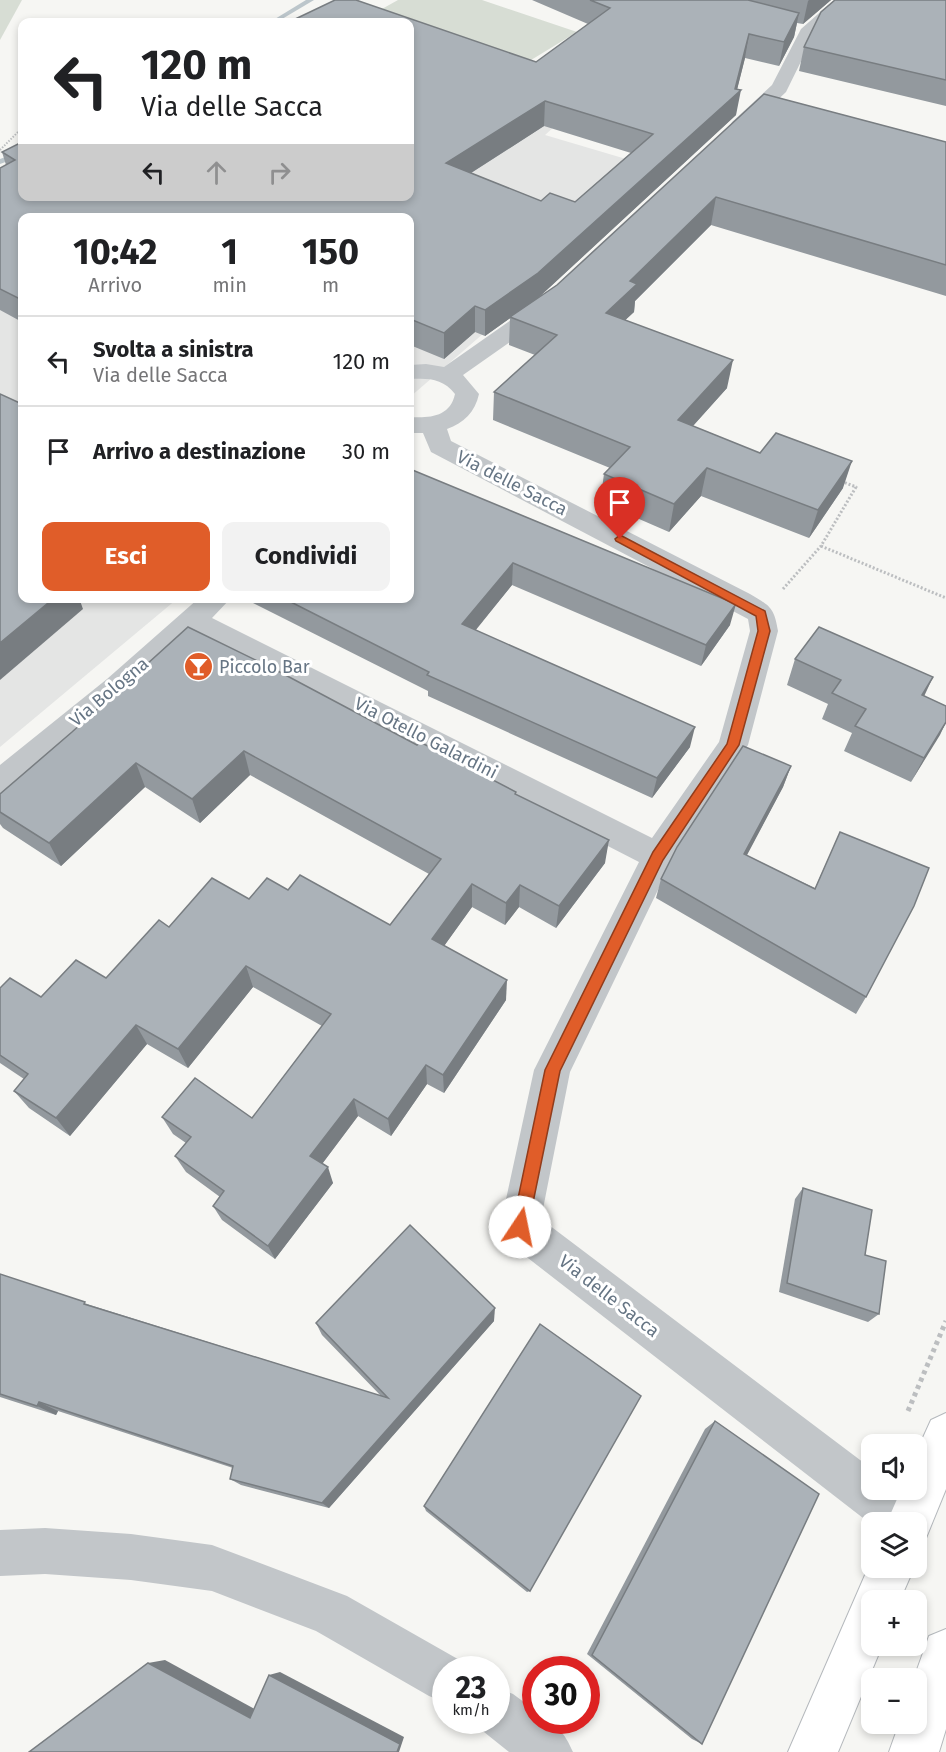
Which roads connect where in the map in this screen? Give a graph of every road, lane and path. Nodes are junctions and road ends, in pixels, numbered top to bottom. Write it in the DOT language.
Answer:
graph roads {
  1 [pos="844,0"];
  2 [pos="785,27"];
  3 [pos="807,33"];
  4 [pos="18,132"];
  5 [pos="728,136"];
  6 [pos="0,150"];
  7 [pos="560,293"];
  8 [pos="414,372"];
  9 [pos="448,375"];
  10 [pos="421,425"];
  11 [pos="835,479"];
  12 [pos="821,546"];
  13 [pos="946,598"];
  14 [pos="212,603"];
  15 [pos="761,614"];
  16 [pos="193,621"];
  17 [pos="0,783"];
  18 [pos="658,856"];
  19 [pos="946,1321"];
  20 [pos="906,1414"];
  21 [pos="946,1435"];
  22 [pos="891,1512"];
  23 [pos="914,1512"];
  24 [pos="0,1553"];
  25 [pos="861,1639"];
  26 [pos="946,1653"];
  27 [pos="432,1671"];
  28 [pos="510,1722"];
  29 [pos="548,1752"];
  30 [pos="813,1752"];
  31 [pos="914,1752"];
  1 -- 3 [label="street"];
  2 -- 3 [label="street"];
  3 -- 5 [label="street"];
  4 -- 6 [label="path"];
  7 -- 9 [label="street"];
  8 -- 9 [label="street"];
  9 -- 10 [label="street"];
  10 -- 15 [label="street, Via delle Sacca"];
  11 -- 12 [label="path"];
  12 -- 13 [label="path"];
  12 -- 15 [label="path"];
  14 -- 16 [label="street, Via Bologna"];
  15 -- 18 [label="street, Via delle Sacca"];
  16 -- 17 [label="street, Via Bologna"];
  16 -- 18 [label="street, Via Otello Galardini"];
  18 -- 22 [label="street, Via delle Sacca"];
  19 -- 20 [label="path"];
  21 -- 23 [label="main road"];
  24 -- 27 [label="street"];
  25 -- 30 [label="main road"];
  26 -- 31 [label="main road"];
  28 -- 29 [label="street"];
}
